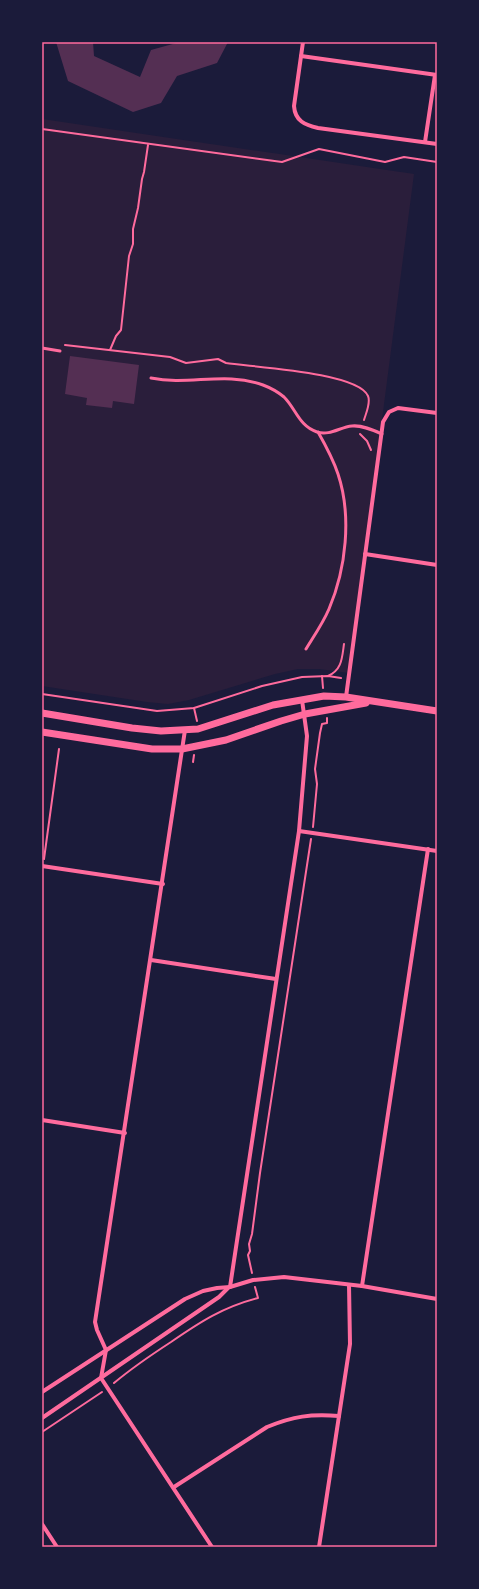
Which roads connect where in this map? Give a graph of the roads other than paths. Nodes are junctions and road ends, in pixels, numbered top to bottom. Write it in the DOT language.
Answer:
graph roads {
  1 [pos="303,42"];
  2 [pos="301,56"];
  3 [pos="436,75"];
  4 [pos="425,142"];
  5 [pos="437,144"];
  6 [pos="42,348"];
  7 [pos="60,351"];
  8 [pos="151,378"];
  9 [pos="437,413"];
  10 [pos="318,432"];
  11 [pos="382,434"];
  12 [pos="366,554"];
  13 [pos="437,565"];
  14 [pos="306,649"];
  15 [pos="346,697"];
  16 [pos="301,699"];
  17 [pos="372,702"];
  18 [pos="437,711"];
  19 [pos="42,713"];
  20 [pos="305,714"];
  21 [pos="185,730"];
  22 [pos="42,732"];
  23 [pos="182,749"];
  24 [pos="299,831"];
  25 [pos="428,849"];
  26 [pos="437,851"];
  27 [pos="42,866"];
  28 [pos="163,884"];
  29 [pos="151,960"];
  30 [pos="276,978"];
  31 [pos="42,1120"];
  32 [pos="125,1133"];
  33 [pos="349,1285"];
  34 [pos="362,1286"];
  35 [pos="230,1287"];
  36 [pos="437,1299"];
  37 [pos="106,1350"];
  38 [pos="101,1378"];
  39 [pos="42,1392"];
  40 [pos="339,1416"];
  41 [pos="42,1418"];
  42 [pos="174,1487"];
  43 [pos="42,1524"];
  44 [pos="57,1547"];
  45 [pos="212,1547"];
  46 [pos="319,1547"];
  1 -- 2 [label="street"];
  2 -- 3 [label="street"];
  2 -- 4 [label="street"];
  3 -- 4 [label="street"];
  4 -- 5 [label="street"];
  6 -- 7 [label="lane"];
  8 -- 10 [label="lane"];
  9 -- 11 [label="street"];
  10 -- 11 [label="lane"];
  10 -- 14 [label="lane"];
  11 -- 12 [label="street"];
  12 -- 13 [label="street"];
  12 -- 15 [label="street"];
  15 -- 16 [label="street"];
  15 -- 17 [label="street"];
  16 -- 20 [label="street"];
  16 -- 21 [label="street"];
  17 -- 18 [label="street"];
  17 -- 20 [label="street"];
  19 -- 21 [label="street"];
  20 -- 23 [label="street"];
  20 -- 24 [label="street"];
  21 -- 23 [label="street"];
  22 -- 23 [label="street"];
  23 -- 28 [label="street"];
  24 -- 25 [label="street"];
  24 -- 30 [label="street"];
  25 -- 26 [label="street"];
  25 -- 34 [label="street"];
  27 -- 28 [label="street"];
  28 -- 29 [label="street"];
  29 -- 30 [label="street"];
  29 -- 32 [label="street"];
  30 -- 35 [label="street"];
  31 -- 32 [label="street"];
  32 -- 37 [label="street"];
  33 -- 34 [label="street"];
  33 -- 35 [label="street"];
  33 -- 40 [label="street"];
  34 -- 36 [label="street"];
  35 -- 37 [label="street"];
  35 -- 38 [label="street"];
  37 -- 38 [label="street"];
  37 -- 39 [label="street"];
  38 -- 41 [label="street"];
  38 -- 42 [label="street"];
  40 -- 42 [label="street"];
  40 -- 46 [label="street"];
  42 -- 45 [label="street"];
  43 -- 44 [label="street"];
}
